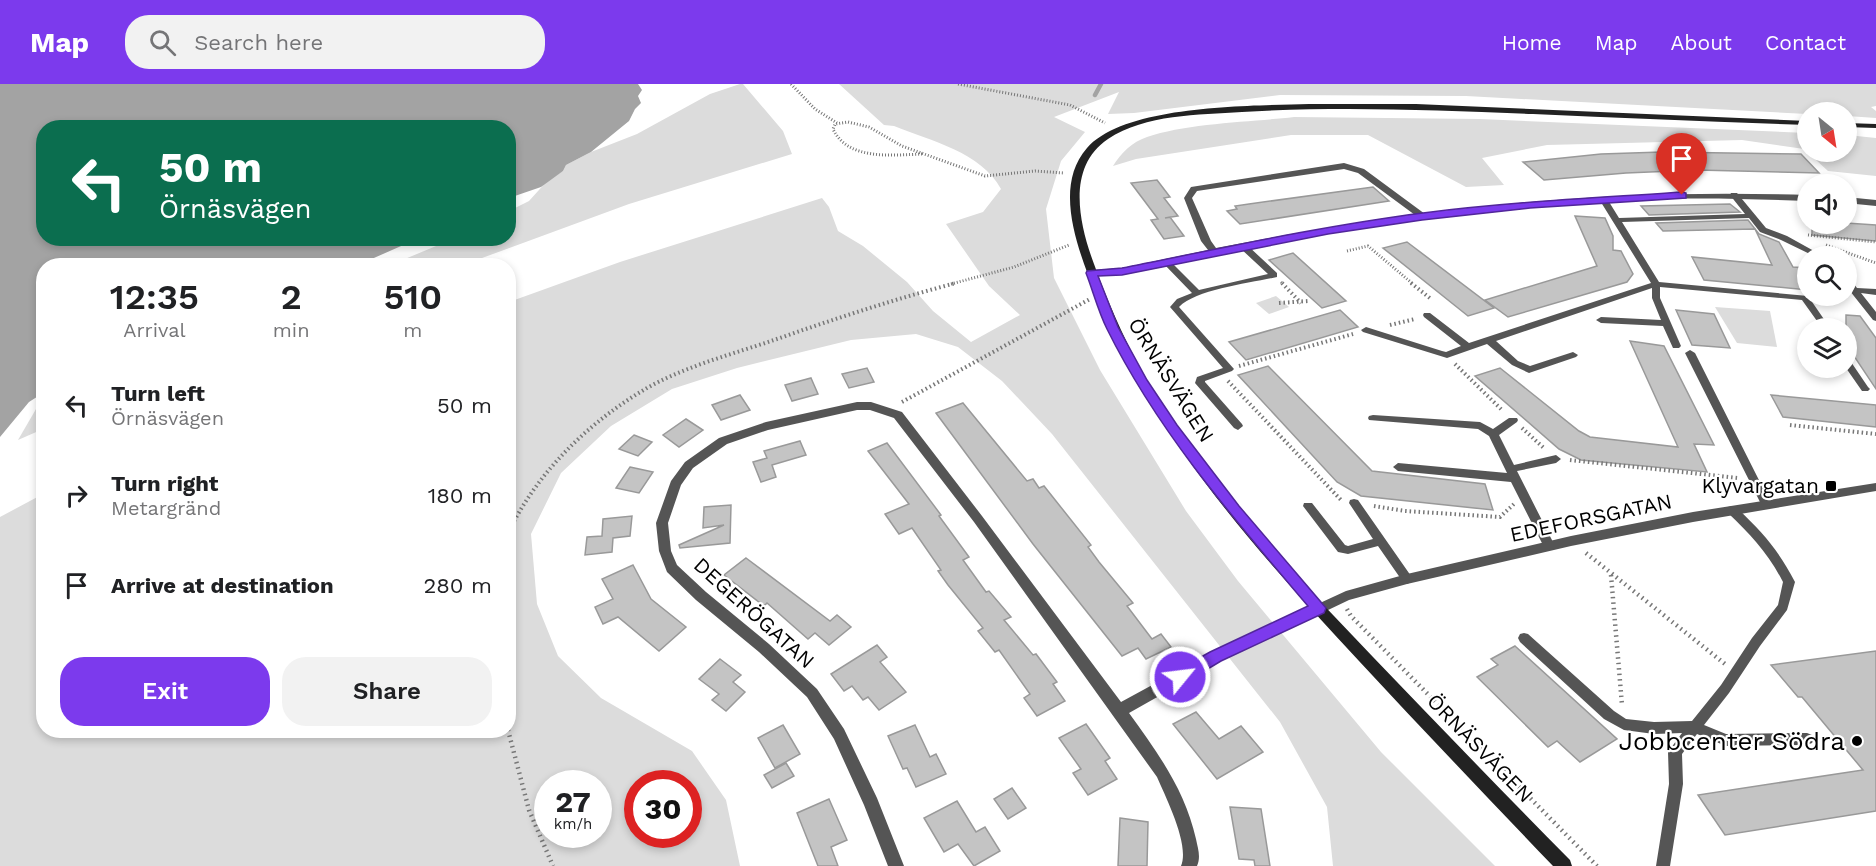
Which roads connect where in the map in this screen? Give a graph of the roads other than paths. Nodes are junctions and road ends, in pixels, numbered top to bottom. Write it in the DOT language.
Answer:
graph roads {
  1 [pos="1797,123"];
  2 [pos="1857,125"];
  3 [pos="1876,126"];
  4 [pos="1734,195"];
  5 [pos="1797,198"];
  6 [pos="1602,199"];
  7 [pos="1857,201"];
  8 [pos="1876,203"];
  9 [pos="1422,216"];
  10 [pos="1751,216"];
  11 [pos="1618,220"];
  12 [pos="1243,246"];
  13 [pos="1800,246"];
  14 [pos="1214,252"];
  15 [pos="1166,262"];
  16 [pos="1091,273"];
  17 [pos="1656,284"];
  18 [pos="1857,290"];
  19 [pos="1876,292"];
  20 [pos="1857,293"];
  21 [pos="1198,294"];
  22 [pos="1874,313"];
  23 [pos="1427,315"];
  24 [pos="1819,318"];
  25 [pos="1601,320"];
  26 [pos="1666,323"];
  27 [pos="1366,330"];
  28 [pos="1490,340"];
  29 [pos="1676,346"];
  30 [pos="1468,347"];
  31 [pos="1690,353"];
  32 [pos="1573,355"];
  33 [pos="1857,377"];
  34 [pos="1865,389"];
  35 [pos="1373,418"];
  36 [pos="1513,420"];
  37 [pos="1238,426"];
  38 [pos="1493,434"];
  39 [pos="1556,459"];
  40 [pos="1398,467"];
  41 [pos="1513,474"];
  42 [pos="1876,487"];
  43 [pos="1354,503"];
  44 [pos="1766,504"];
  45 [pos="1308,506"];
  46 [pos="1732,510"];
  47 [pos="1381,541"];
  48 [pos="1549,546"];
  49 [pos="1407,579"];
  50 [pos="1318,608"];
  51 [pos="1524,638"];
  52 [pos="1119,711"];
  53 [pos="1693,727"];
  54 [pos="1807,739"];
  55 [pos="896,866"];
  56 [pos="1189,866"];
  57 [pos="1564,866"];
  58 [pos="1663,866"];
  1 -- 16 [label="street, ÖRNÄSVÄGEN"];
  2 -- 3 [label="street"];
  4 -- 5 [label="street"];
  4 -- 6 [label="street"];
  4 -- 10 [label="lane"];
  6 -- 9 [label="street"];
  6 -- 11 [label="lane"];
  7 -- 8 [label="street"];
  9 -- 12 [label="street"];
  9 -- 14 [label="street"];
  10 -- 11 [label="lane"];
  10 -- 13 [label="lane"];
  11 -- 17 [label="lane"];
  12 -- 14 [label="street"];
  12 -- 21 [label="lane"];
  14 -- 15 [label="street"];
  15 -- 16 [label="street"];
  15 -- 21 [label="lane"];
  16 -- 50 [label="street, ÖRNÄSVÄGEN"];
  17 -- 24 [label="lane"];
  17 -- 26 [label="lane"];
  17 -- 28 [label="lane"];
  18 -- 19 [label="lane"];
  20 -- 22 [label="lane"];
  21 -- 37 [label="lane"];
  23 -- 30 [label="lane"];
  25 -- 26 [label="lane"];
  26 -- 29 [label="lane"];
  27 -- 30 [label="lane"];
  28 -- 30 [label="lane"];
  28 -- 32 [label="lane"];
  31 -- 44 [label="lane"];
  33 -- 34 [label="lane"];
  35 -- 38 [label="lane"];
  36 -- 38 [label="lane"];
  38 -- 41 [label="lane"];
  39 -- 41 [label="lane"];
  40 -- 41 [label="lane"];
  41 -- 48 [label="lane"];
  42 -- 44 [label="street, EDEFORSGATAN"];
  43 -- 47 [label="lane"];
  44 -- 46 [label="street, EDEFORSGATAN"];
  45 -- 47 [label="lane"];
  46 -- 48 [label="street, EDEFORSGATAN"];
  46 -- 53 [label="lane"];
  47 -- 49 [label="lane"];
  48 -- 49 [label="street, EDEFORSGATAN"];
  49 -- 50 [label="street, EDEFORSGATAN"];
  50 -- 52 [label="street"];
  50 -- 57 [label="street, ÖRNÄSVÄGEN"];
  51 -- 53 [label="lane"];
  52 -- 55 [label="street, DEGERÖGATAN"];
  52 -- 56 [label="street"];
  53 -- 54 [label="lane"];
  53 -- 58 [label="lane"];
}
